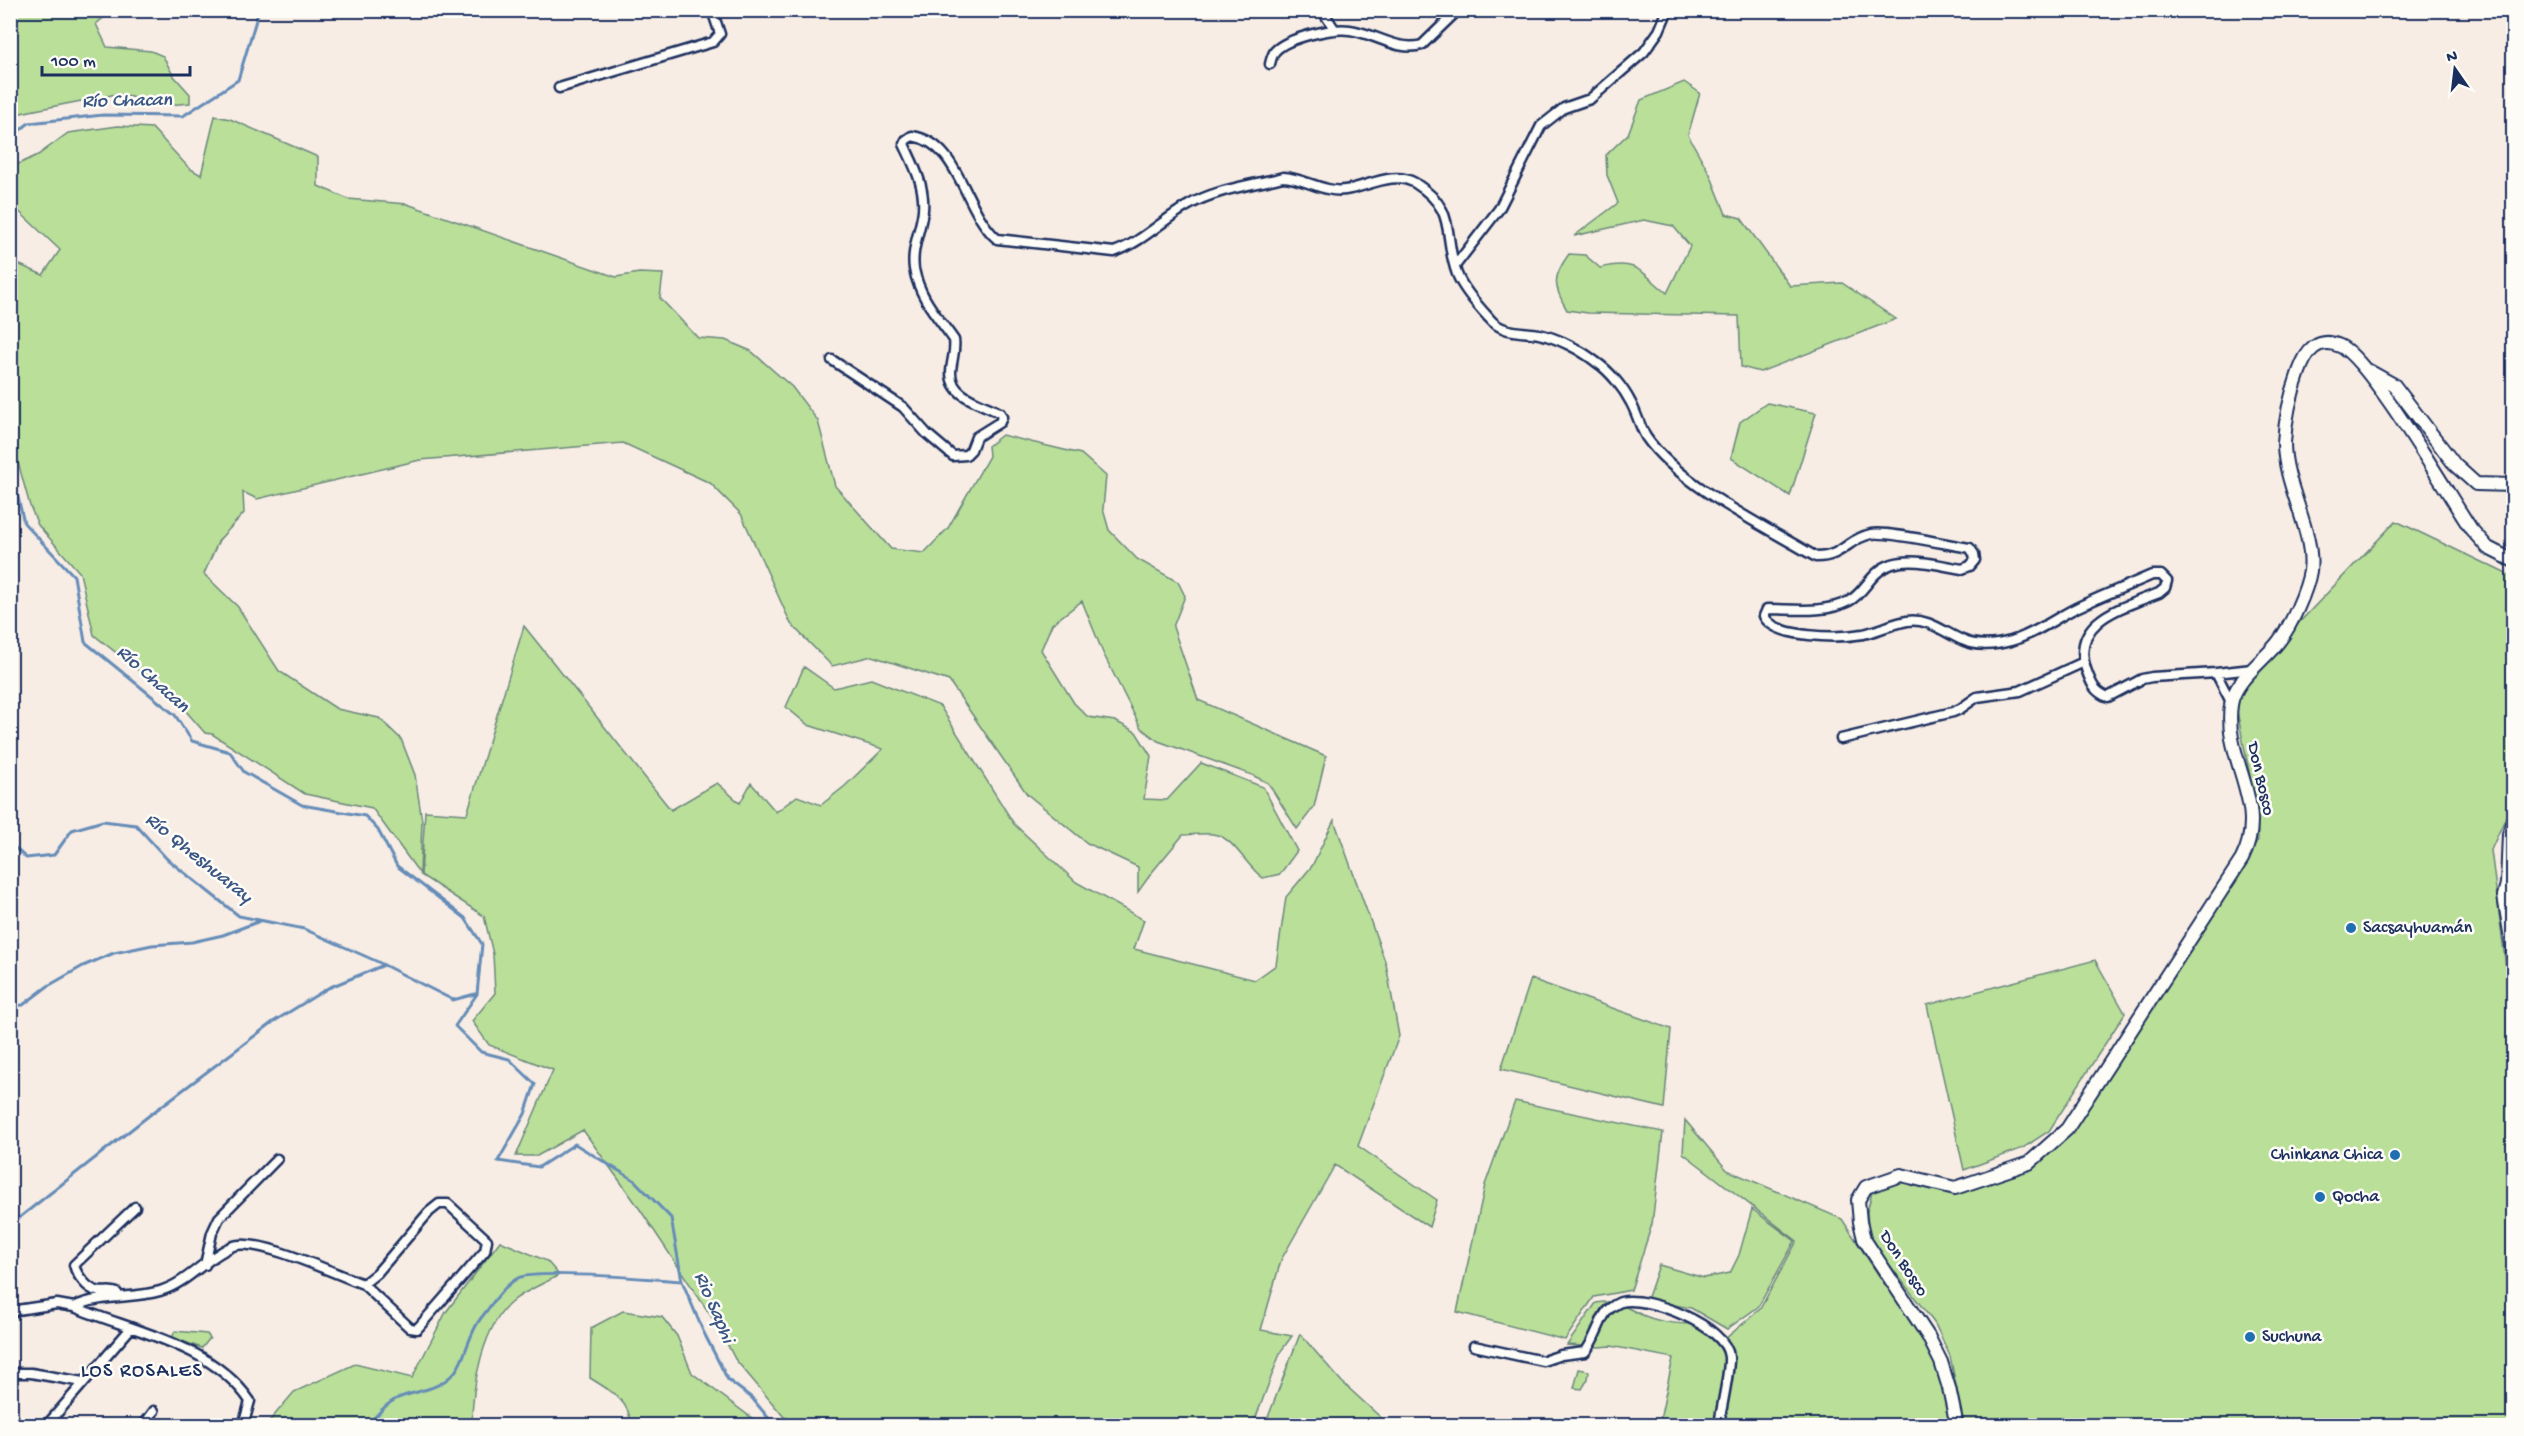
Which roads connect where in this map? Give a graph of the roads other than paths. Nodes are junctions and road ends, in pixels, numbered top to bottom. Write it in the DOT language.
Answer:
graph roads {
  1 [pos="712,10"];
  2 [pos="1322,10"];
  3 [pos="1668,10"];
  4 [pos="1454,14"];
  5 [pos="1335,30"];
  6 [pos="1270,64"];
  7 [pos="560,88"];
  8 [pos="1455,266"];
  9 [pos="832,360"];
  10 [pos="2366,369"];
  11 [pos="2514,485"];
  12 [pos="2514,561"];
  13 [pos="2084,662"];
  14 [pos="2252,669"];
  15 [pos="2216,673"];
  16 [pos="2231,702"];
  17 [pos="1841,739"];
  18 [pos="2514,818"];
  19 [pos="2510,888"];
  20 [pos="2514,957"];
  21 [pos="277,1160"];
  22 [pos="135,1207"];
  23 [pos="205,1265"];
  24 [pos="363,1284"];
  25 [pos="119,1297"];
  26 [pos="74,1307"];
  27 [pos="10,1313"];
  28 [pos="131,1328"];
  29 [pos="1474,1346"];
  30 [pos="10,1373"];
  31 [pos="83,1382"];
  32 [pos="154,1411"];
  33 [pos="46,1425"];
  34 [pos="143,1425"];
  35 [pos="243,1425"];
  36 [pos="1719,1425"];
  37 [pos="1957,1425"];
  1 -- 7 [label="street"];
  2 -- 5 [label="street"];
  3 -- 8 [label="street"];
  4 -- 5 [label="street"];
  5 -- 6 [label="street"];
  8 -- 9 [label="street"];
  8 -- 13 [label="street"];
  10 -- 11 [label="street"];
  10 -- 12 [label="street, Don Bosco"];
  10 -- 14 [label="street, Don Bosco"];
  13 -- 15 [label="street"];
  13 -- 17 [label="street"];
  14 -- 15 [label="street"];
  14 -- 16 [label="street, Don Bosco"];
  15 -- 16 [label="street"];
  16 -- 37 [label="street, Don Bosco"];
  18 -- 19 [label="street"];
  19 -- 20 [label="street"];
  21 -- 23 [label="street"];
  22 -- 25 [label="street"];
  23 -- 24 [label="street"];
  23 -- 25 [label="street"];
  24 -- 24 [label="street"];
  25 -- 26 [label="street"];
  26 -- 27 [label="street"];
  26 -- 28 [label="street"];
  28 -- 31 [label="street"];
  28 -- 35 [label="street"];
  29 -- 36 [label="street"];
  30 -- 31 [label="street"];
  31 -- 33 [label="street"];
  32 -- 34 [label="street"];
}
